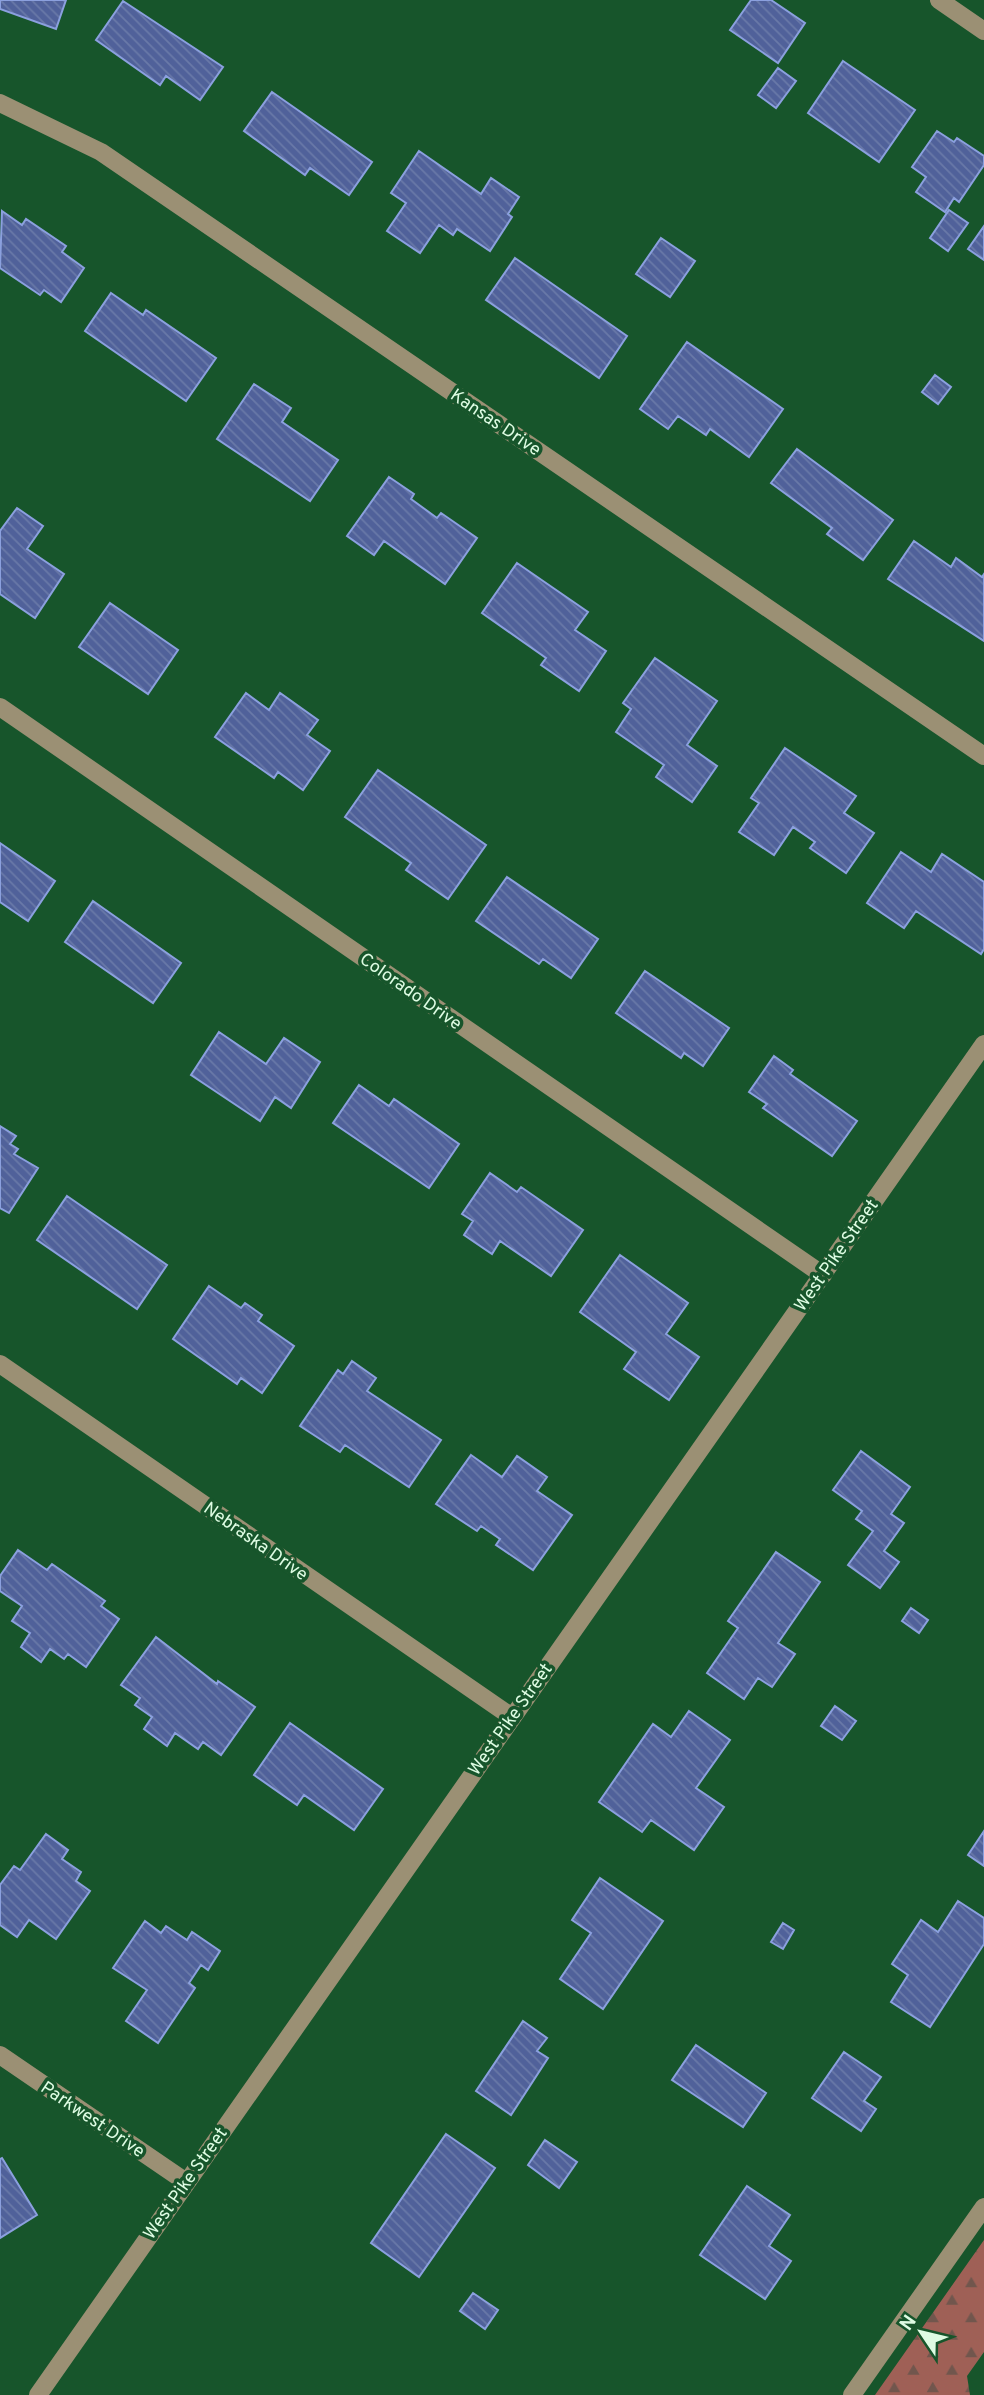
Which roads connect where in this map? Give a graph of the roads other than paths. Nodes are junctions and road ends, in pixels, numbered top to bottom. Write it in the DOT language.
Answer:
graph roads {
  1 [pos="939,0"];
  2 [pos="984,31"];
  3 [pos="0,103"];
  4 [pos="0,707"];
  5 [pos="984,756"];
  6 [pos="984,1044"];
  7 [pos="823,1275"];
  8 [pos="0,1364"];
  9 [pos="512,1717"];
  10 [pos="0,2055"];
  11 [pos="186,2182"];
  12 [pos="984,2207"];
  13 [pos="38,2395"];
  14 [pos="852,2395"];
  1 -- 2 [label="street"];
  3 -- 5 [label="street, Kansas Drive"];
  4 -- 7 [label="street, Colorado Drive"];
  6 -- 7 [label="street, West Pike Street"];
  7 -- 9 [label="street, West Pike Street"];
  8 -- 9 [label="street, Nebraska Drive"];
  9 -- 11 [label="street, West Pike Street"];
  10 -- 11 [label="street, Parkwest Drive"];
  11 -- 13 [label="street, West Pike Street"];
  12 -- 14 [label="street"];
}
